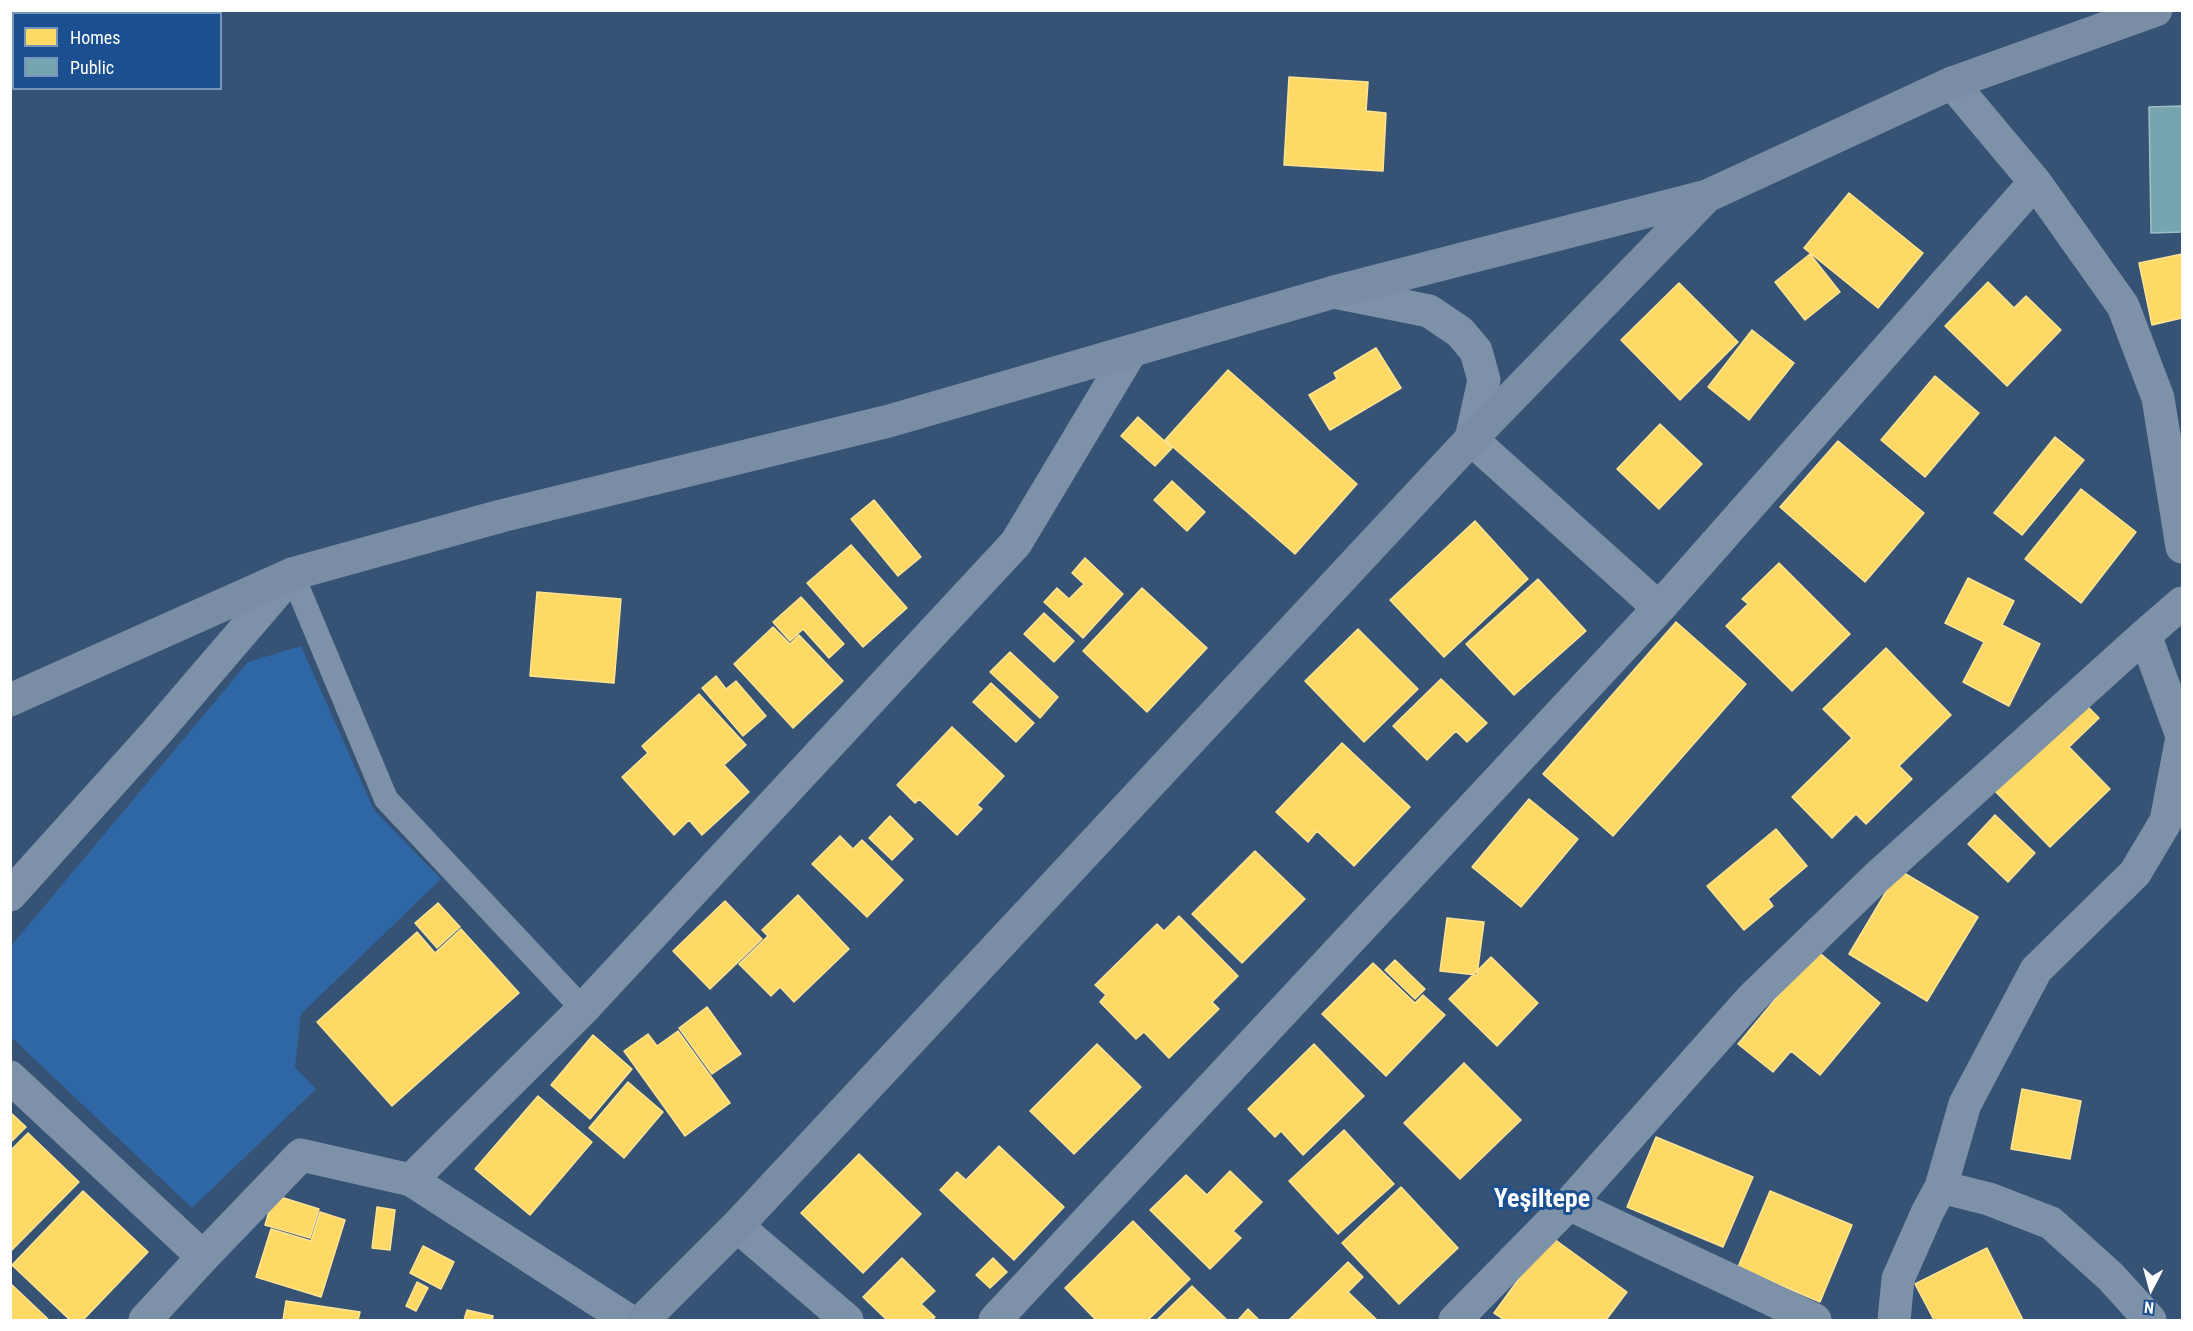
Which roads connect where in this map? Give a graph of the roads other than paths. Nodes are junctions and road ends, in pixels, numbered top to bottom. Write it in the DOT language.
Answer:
graph roads {
  1 [pos="2156,10"];
  2 [pos="1952,83"];
  3 [pos="2035,182"];
  4 [pos="1707,196"];
  5 [pos="1334,292"];
  6 [pos="1131,351"];
  7 [pos="1471,439"];
  8 [pos="2182,547"];
  9 [pos="291,574"];
  10 [pos="2182,603"];
  11 [pos="1659,608"];
  12 [pos="2145,634"];
  13 [pos="10,700"];
  14 [pos="2182,736"];
  15 [pos="10,895"];
  16 [pos="583,1009"];
  17 [pos="10,1077"];
  18 [pos="411,1180"];
  19 [pos="1941,1187"];
  20 [pos="1569,1204"];
  21 [pos="737,1226"];
  22 [pos="203,1257"];
  23 [pos="145,1320"];
  24 [pos="628,1320"];
  25 [pos="643,1320"];
  26 [pos="847,1320"];
  27 [pos="995,1320"];
  28 [pos="1455,1320"];
  29 [pos="1815,1320"];
  30 [pos="1894,1320"];
  31 [pos="2150,1320"];
  1 -- 2 [label="street"];
  2 -- 3 [label="street"];
  2 -- 4 [label="street"];
  3 -- 8 [label="street"];
  3 -- 11 [label="street"];
  4 -- 5 [label="street"];
  4 -- 7 [label="street"];
  5 -- 6 [label="street"];
  5 -- 7 [label="street"];
  6 -- 9 [label="street"];
  6 -- 16 [label="street"];
  7 -- 11 [label="street"];
  7 -- 21 [label="street"];
  9 -- 13 [label="street"];
  9 -- 15 [label="street"];
  9 -- 16 [label="lane"];
  10 -- 12 [label="street"];
  11 -- 27 [label="street"];
  12 -- 14 [label="street"];
  12 -- 20 [label="street"];
  14 -- 19 [label="street"];
  16 -- 18 [label="street"];
  17 -- 22 [label="street"];
  18 -- 22 [label="street"];
  18 -- 24 [label="street"];
  19 -- 30 [label="street"];
  19 -- 31 [label="street"];
  20 -- 28 [label="street"];
  20 -- 29 [label="street"];
  21 -- 25 [label="street"];
  21 -- 26 [label="street"];
  22 -- 23 [label="street"];
}
